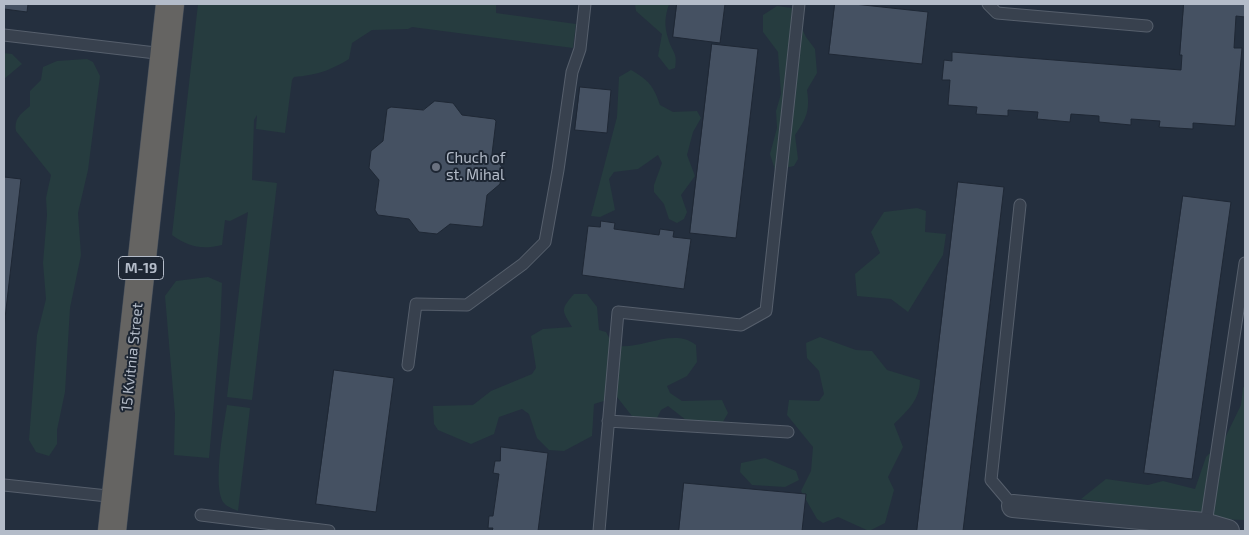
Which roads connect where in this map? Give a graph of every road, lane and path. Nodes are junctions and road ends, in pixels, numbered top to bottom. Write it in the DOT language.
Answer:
graph roads {
  1 [pos="170,4"];
  2 [pos="585,4"];
  3 [pos="799,4"];
  4 [pos="988,4"];
  5 [pos="1148,26"];
  6 [pos="4,35"];
  7 [pos="164,54"];
  8 [pos="1020,205"];
  9 [pos="1245,263"];
  10 [pos="408,365"];
  11 [pos="608,421"];
  12 [pos="788,432"];
  13 [pos="4,485"];
  14 [pos="117,498"];
  15 [pos="1013,506"];
  16 [pos="201,515"];
  17 [pos="1206,524"];
  18 [pos="112,531"];
  19 [pos="329,531"];
  20 [pos="599,531"];
  21 [pos="1228,531"];
  1 -- 7 [label="highway, 15 Kvitnia Street / М-19"];
  2 -- 10 [label="lane"];
  3 -- 11 [label="lane"];
  4 -- 5 [label="lane"];
  6 -- 7 [label="lane"];
  7 -- 14 [label="highway, 15 Kvitnia Street / М-19"];
  8 -- 15 [label="lane"];
  9 -- 17 [label="lane"];
  11 -- 12 [label="lane"];
  11 -- 20 [label="lane"];
  13 -- 14 [label="lane"];
  14 -- 18 [label="highway, 15 Kvitnia Street / М-19"];
  15 -- 17 [label="street"];
  16 -- 19 [label="lane"];
  17 -- 21 [label="street"];
}
